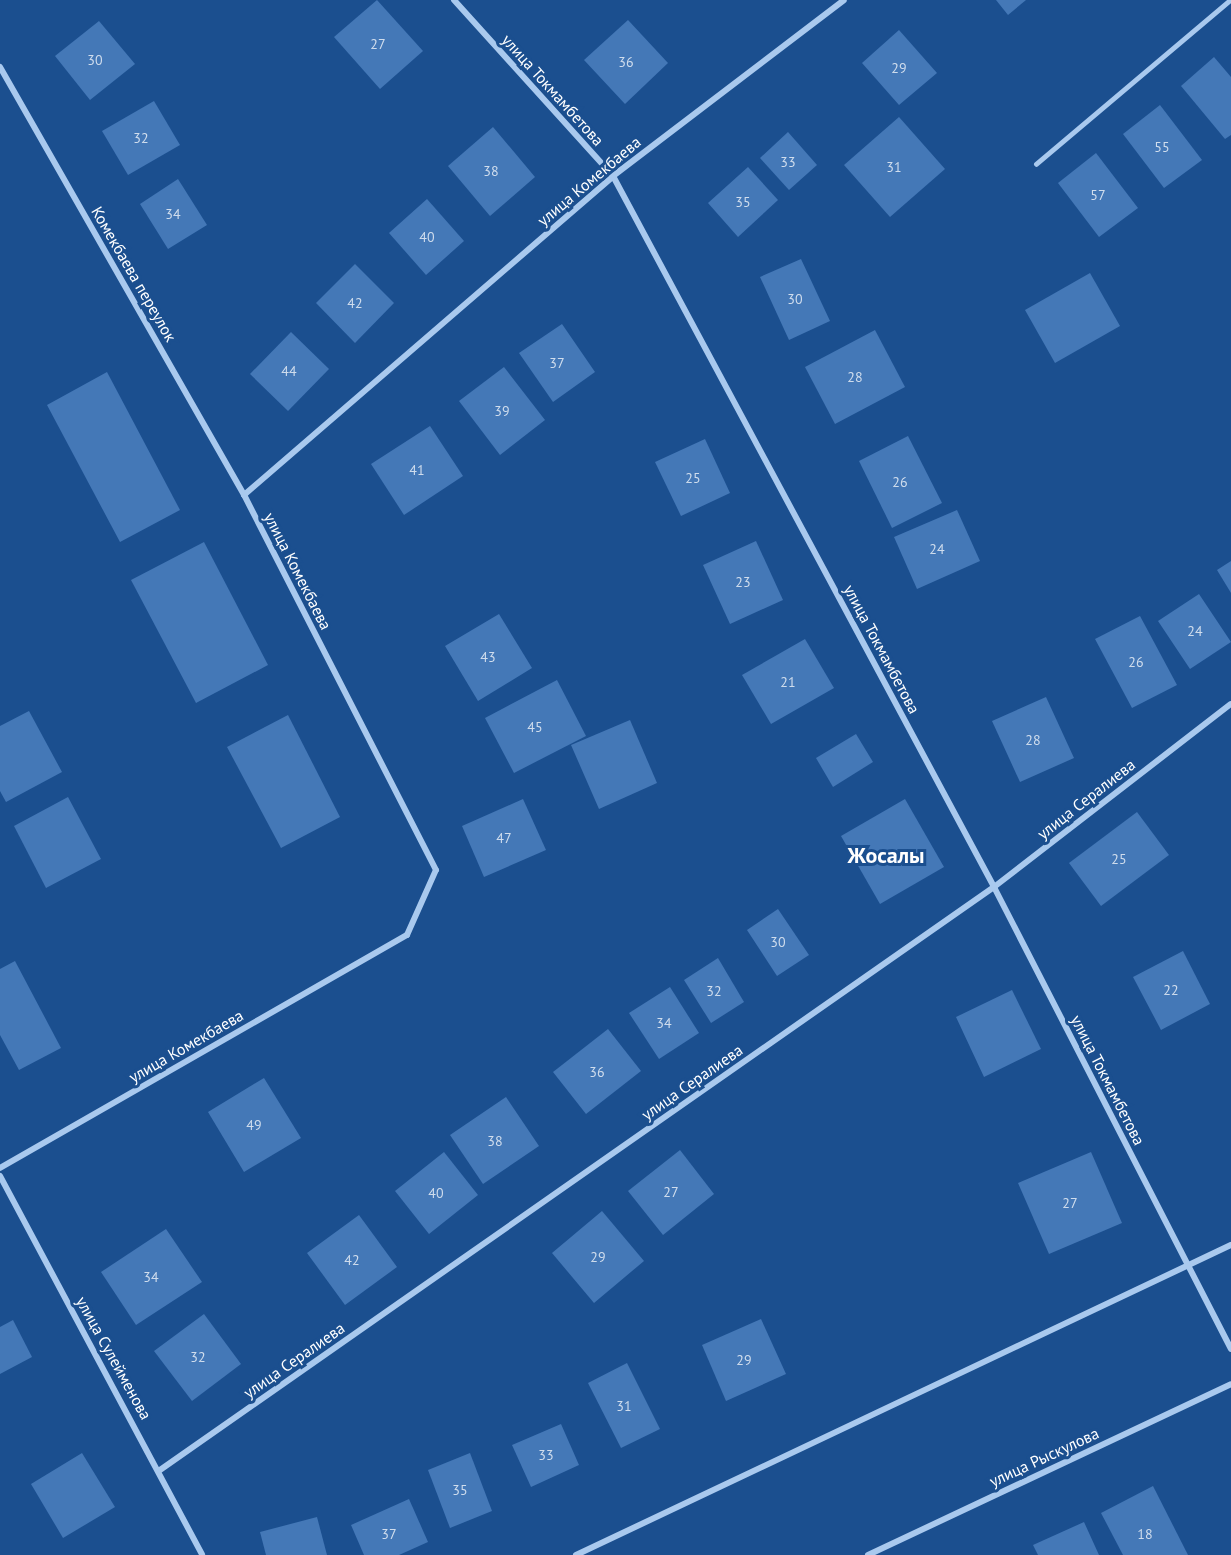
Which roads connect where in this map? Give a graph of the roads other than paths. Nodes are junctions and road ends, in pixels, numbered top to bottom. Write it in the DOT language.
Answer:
graph roads {
  1 [pos="454,0"];
  2 [pos="844,0"];
  3 [pos="1230,0"];
  4 [pos="0,67"];
  5 [pos="1036,164"];
  6 [pos="613,176"];
  7 [pos="244,495"];
  8 [pos="1231,704"];
  9 [pos="994,887"];
  10 [pos="0,1168"];
  11 [pos="0,1176"];
  12 [pos="1231,1245"];
  13 [pos="1188,1265"];
  14 [pos="1231,1349"];
  15 [pos="1231,1384"];
  16 [pos="160,1470"];
  17 [pos="202,1555"];
  18 [pos="576,1555"];
  19 [pos="868,1555"];
  1 -- 6 [label="street, улица Токмамбетова"];
  2 -- 6 [label="street, улица Комекбаева"];
  3 -- 5 [label="lane"];
  4 -- 7 [label="street, Комекбаева переулок"];
  6 -- 7 [label="street, улица Комекбаева"];
  6 -- 9 [label="street, улица Токмамбетова"];
  7 -- 10 [label="street, улица Комекбаева"];
  8 -- 9 [label="street, улица Сералиева"];
  9 -- 13 [label="street, улица Токмамбетова"];
  9 -- 16 [label="street, улица Сералиева"];
  11 -- 16 [label="street, улица Сулейменова"];
  12 -- 13 [label="street"];
  13 -- 14 [label="street, улица Токмамбетова"];
  13 -- 18 [label="street"];
  15 -- 19 [label="street, улица Рыскулова"];
  16 -- 17 [label="street, улица Сулейменова"];
}
